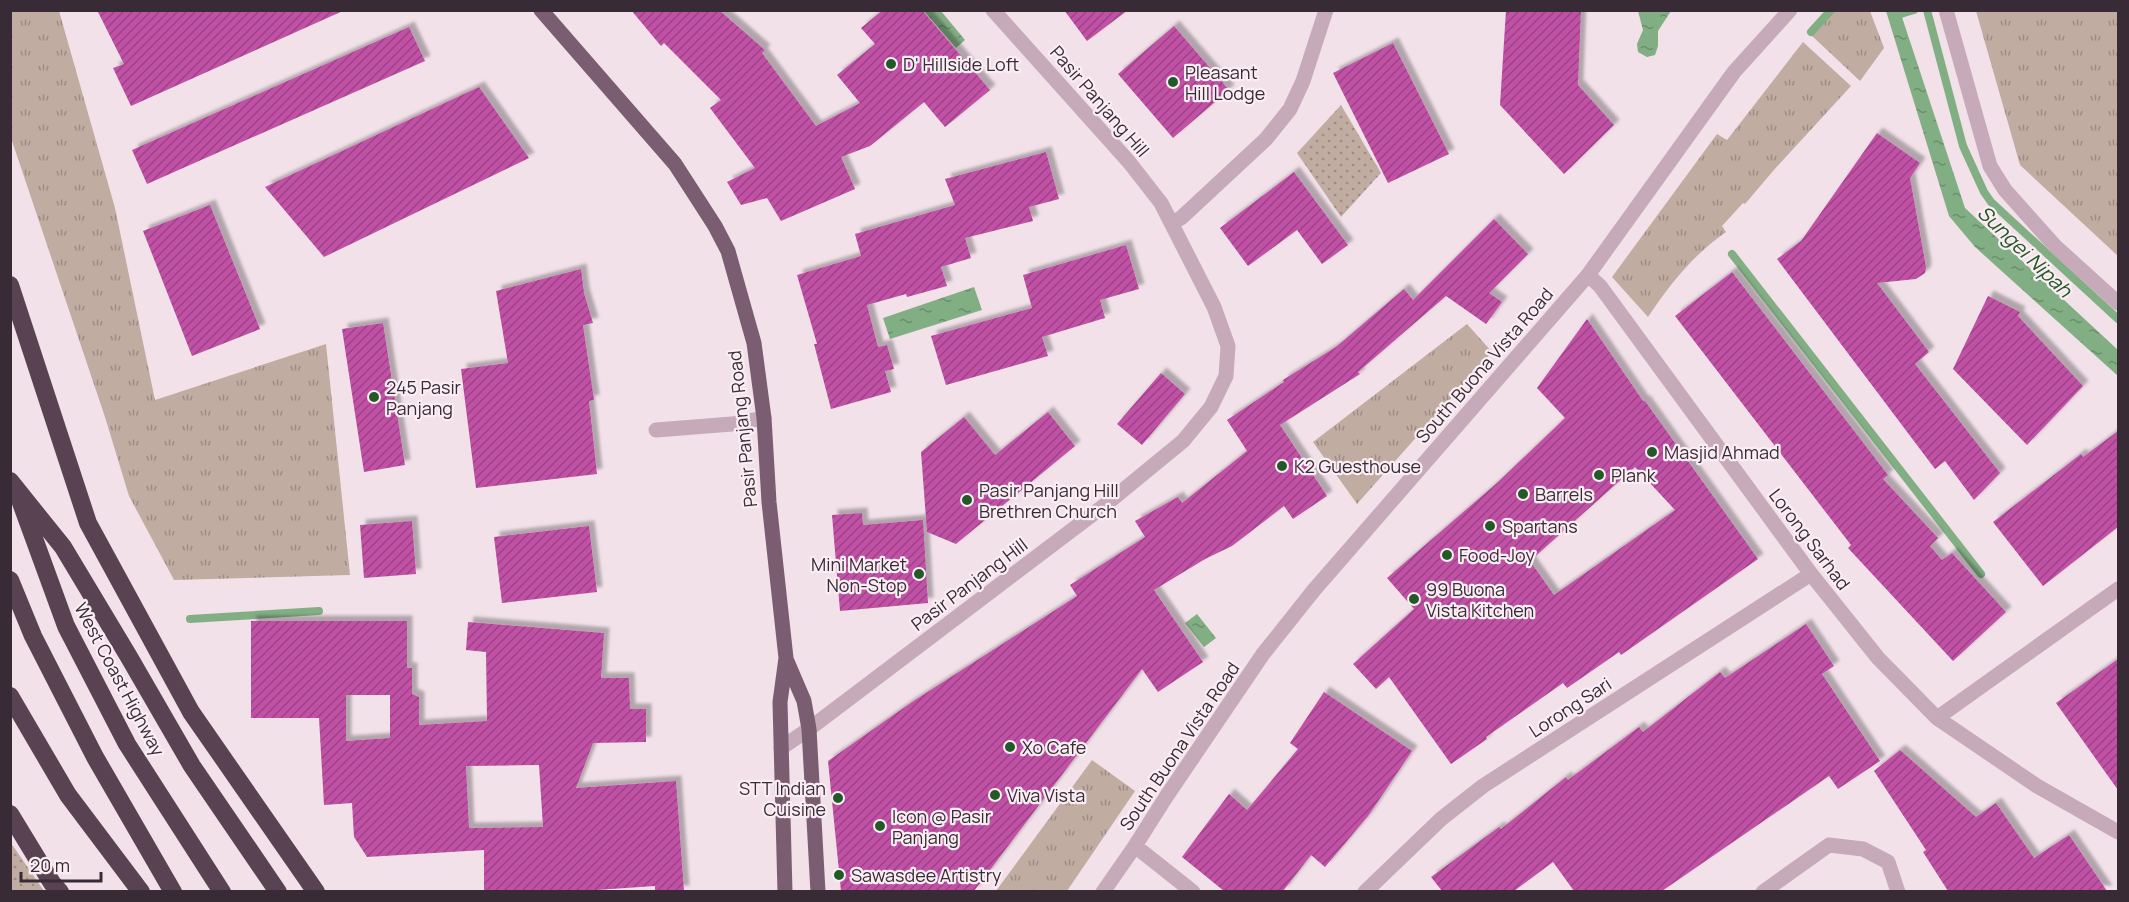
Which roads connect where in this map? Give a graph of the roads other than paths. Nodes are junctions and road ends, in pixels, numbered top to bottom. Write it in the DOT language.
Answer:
graph roads {
  1 [pos="541,10"];
  2 [pos="993,10"];
  3 [pos="1326,10"];
  4 [pos="1946,10"];
  5 [pos="1784,12"];
  6 [pos="1172,223"];
  7 [pos="1588,275"];
  8 [pos="10,285"];
  9 [pos="2118,303"];
  10 [pos="764,418"];
  11 [pos="656,430"];
  12 [pos="10,471"];
  13 [pos="10,481"];
  14 [pos="1811,574"];
  15 [pos="10,580"];
  16 [pos="2118,589"];
  17 [pos="786,658"];
  18 [pos="10,696"];
  19 [pos="1937,718"];
  20 [pos="809,729"];
  21 [pos="781,748"];
  22 [pos="10,814"];
  23 [pos="2118,832"];
  24 [pos="1135,846"];
  25 [pos="60,891"];
  26 [pos="141,891"];
  27 [pos="173,891"];
  28 [pos="222,891"];
  29 [pos="278,891"];
  30 [pos="316,891"];
  31 [pos="785,891"];
  32 [pos="818,891"];
  33 [pos="1103,891"];
  34 [pos="1193,891"];
  35 [pos="1365,891"];
  36 [pos="1763,891"];
  37 [pos="1898,891"];
  1 -- 10 [label="main road, Pasir Panjang Road"];
  2 -- 6 [label="street, Pasir Panjang Hill"];
  3 -- 6 [label="street"];
  4 -- 9 [label="street"];
  5 -- 7 [label="street, South Buona Vista Road"];
  6 -- 20 [label="street, Pasir Panjang Hill"];
  7 -- 14 [label="street, Lorong Sarhad"];
  7 -- 24 [label="street, South Buona Vista Road"];
  8 -- 30 [label="highway"];
  10 -- 11 [label="street"];
  10 -- 17 [label="main road, Pasir Panjang Road"];
  12 -- 28 [label="highway, West Coast Highway"];
  13 -- 29 [label="highway"];
  14 -- 19 [label="street, Lorong Sarhad"];
  14 -- 35 [label="street, Lorong Sari"];
  15 -- 27 [label="highway"];
  16 -- 19 [label="street"];
  17 -- 20 [label="main road, Pasir Panjang Road"];
  17 -- 21 [label="main road, Pasir Panjang Road"];
  18 -- 26 [label="highway"];
  19 -- 23 [label="street, Lorong Sarhad"];
  20 -- 21 [label="street, Pasir Panjang Hill"];
  20 -- 32 [label="main road, Pasir Panjang Road"];
  21 -- 31 [label="main road, Pasir Panjang Road"];
  22 -- 25 [label="highway"];
  24 -- 33 [label="street, South Buona Vista Road"];
  24 -- 34 [label="street"];
  36 -- 37 [label="street"];
}
